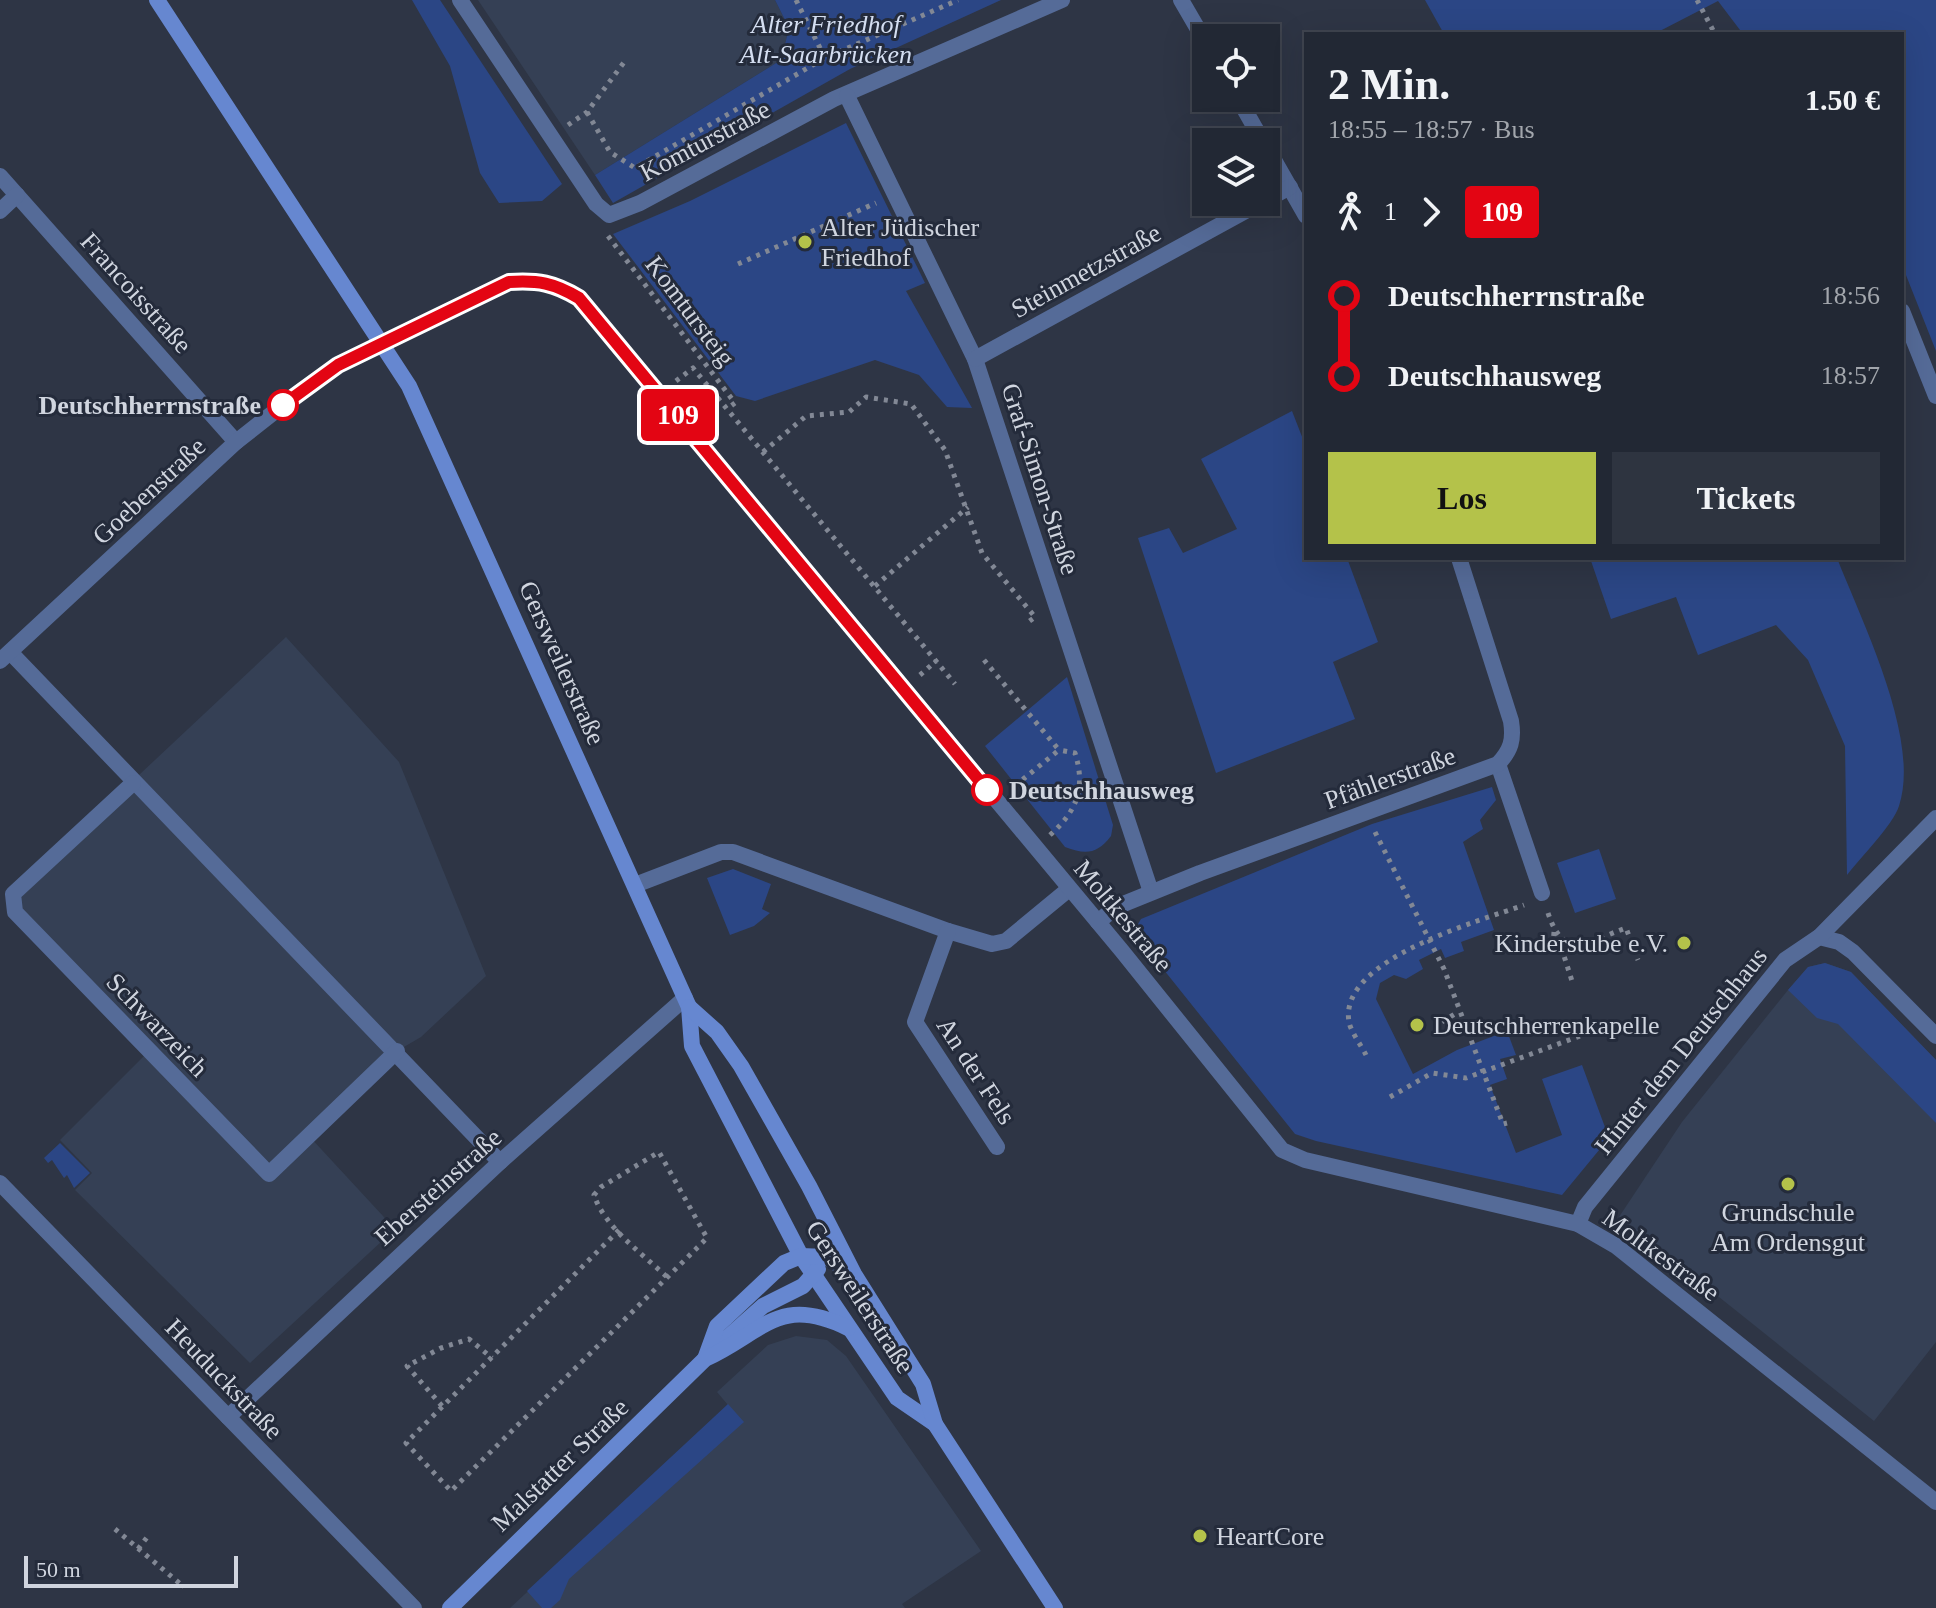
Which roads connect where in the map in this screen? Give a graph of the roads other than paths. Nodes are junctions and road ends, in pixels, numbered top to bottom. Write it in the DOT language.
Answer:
graph roads {
  1 [pos="157,0"];
  2 [pos="460,0"];
  3 [pos="1062,0"];
  4 [pos="1181,0"];
  5 [pos="1195,24"];
  6 [pos="847,96"];
  7 [pos="1280,170"];
  8 [pos="0,176"];
  9 [pos="1290,187"];
  10 [pos="1280,192"];
  11 [pos="17,195"];
  12 [pos="0,211"];
  13 [pos="1304,212"];
  14 [pos="1237,216"];
  15 [pos="1904,316"];
  16 [pos="380,343"];
  17 [pos="975,359"];
  18 [pos="1936,396"];
  19 [pos="236,442"];
  20 [pos="1460,560"];
  21 [pos="5,656"];
  22 [pos="1498,764"];
  23 [pos="133,783"];
  24 [pos="1936,818"];
  25 [pos="635,885"];
  26 [pos="1069,889"];
  27 [pos="1151,892"];
  28 [pos="1543,896"];
  29 [pos="1098,922"];
  30 [pos="948,931"];
  31 [pos="1819,937"];
  32 [pos="687,1002"];
  33 [pos="1936,1036"];
  34 [pos="397,1051"];
  35 [pos="997,1147"];
  36 [pos="500,1162"];
  37 [pos="0,1183"];
  38 [pos="828,1221"];
  39 [pos="1578,1224"];
  40 [pos="801,1256"];
  41 [pos="826,1257"];
  42 [pos="854,1274"];
  43 [pos="814,1275"];
  44 [pos="849,1329"];
  45 [pos="705,1359"];
  46 [pos="228,1417"];
  47 [pos="935,1424"];
  48 [pos="1936,1502"];
  49 [pos="414,1608"];
  50 [pos="450,1608"];
  51 [pos="1055,1608"];
  1 -- 16 [label="main road"];
  2 -- 6 [label="street, Komturstraße"];
  3 -- 6 [label="street, Komturstraße"];
  4 -- 5 [label="street"];
  6 -- 17 [label="street, Graf-Simon-Straße"];
  7 -- 9 [label="street"];
  8 -- 11 [label="street, Francoisstraße"];
  9 -- 10 [label="street, Steinmetzstraße"];
  9 -- 13 [label="street"];
  11 -- 12 [label="street"];
  11 -- 19 [label="street, Francoisstraße"];
  14 -- 17 [label="street, Steinmetzstraße"];
  15 -- 18 [label="street"];
  16 -- 19 [label="street, Goebenstraße"];
  16 -- 25 [label="main road, Gersweilerstraße"];
  16 -- 26 [label="street, Moltkestraße"];
  17 -- 27 [label="street, Graf-Simon-Straße"];
  19 -- 21 [label="street, Goebenstraße"];
  20 -- 22 [label="street, Pfählerstraße"];
  21 -- 23 [label="street"];
  22 -- 27 [label="street, Pfählerstraße"];
  22 -- 28 [label="street"];
  23 -- 34 [label="street"];
  23 -- 34 [label="street, Schwarzeich"];
  24 -- 31 [label="street, Hinter dem Deutschhaus"];
  25 -- 30 [label="street"];
  25 -- 32 [label="main road, Gersweilerstraße"];
  26 -- 29 [label="street, Moltkestraße"];
  26 -- 30 [label="street"];
  27 -- 29 [label="street, Pfählerstraße"];
  29 -- 39 [label="street, Moltkestraße"];
  30 -- 35 [label="street, An der Fels"];
  31 -- 33 [label="street"];
  31 -- 39 [label="street, Hinter dem Deutschhaus"];
  32 -- 36 [label="street, Ebersteinstraße"];
  32 -- 38 [label="main road, Gersweilerstraße"];
  32 -- 40 [label="main road, Gersweilerstraße"];
  34 -- 36 [label="street"];
  36 -- 46 [label="street, Ebersteinstraße"];
  37 -- 46 [label="street, Heuduckstraße"];
  38 -- 41 [label="main road"];
  38 -- 42 [label="main road, Gersweilerstraße"];
  39 -- 48 [label="street, Moltkestraße"];
  40 -- 41 [label="main road"];
  40 -- 43 [label="main road, Gersweilerstraße"];
  40 -- 45 [label="main road, Malstatter Straße"];
  41 -- 42 [label="main road"];
  41 -- 43 [label="main road"];
  42 -- 47 [label="main road, Gersweilerstraße"];
  43 -- 44 [label="main road, Gersweilerstraße"];
  43 -- 45 [label="main road"];
  44 -- 45 [label="main road, Malstatter Straße"];
  44 -- 47 [label="main road, Gersweilerstraße"];
  45 -- 50 [label="main road, Malstatter Straße"];
  46 -- 49 [label="street, Heuduckstraße"];
  47 -- 51 [label="main road, Gersweilerstraße"];
}
